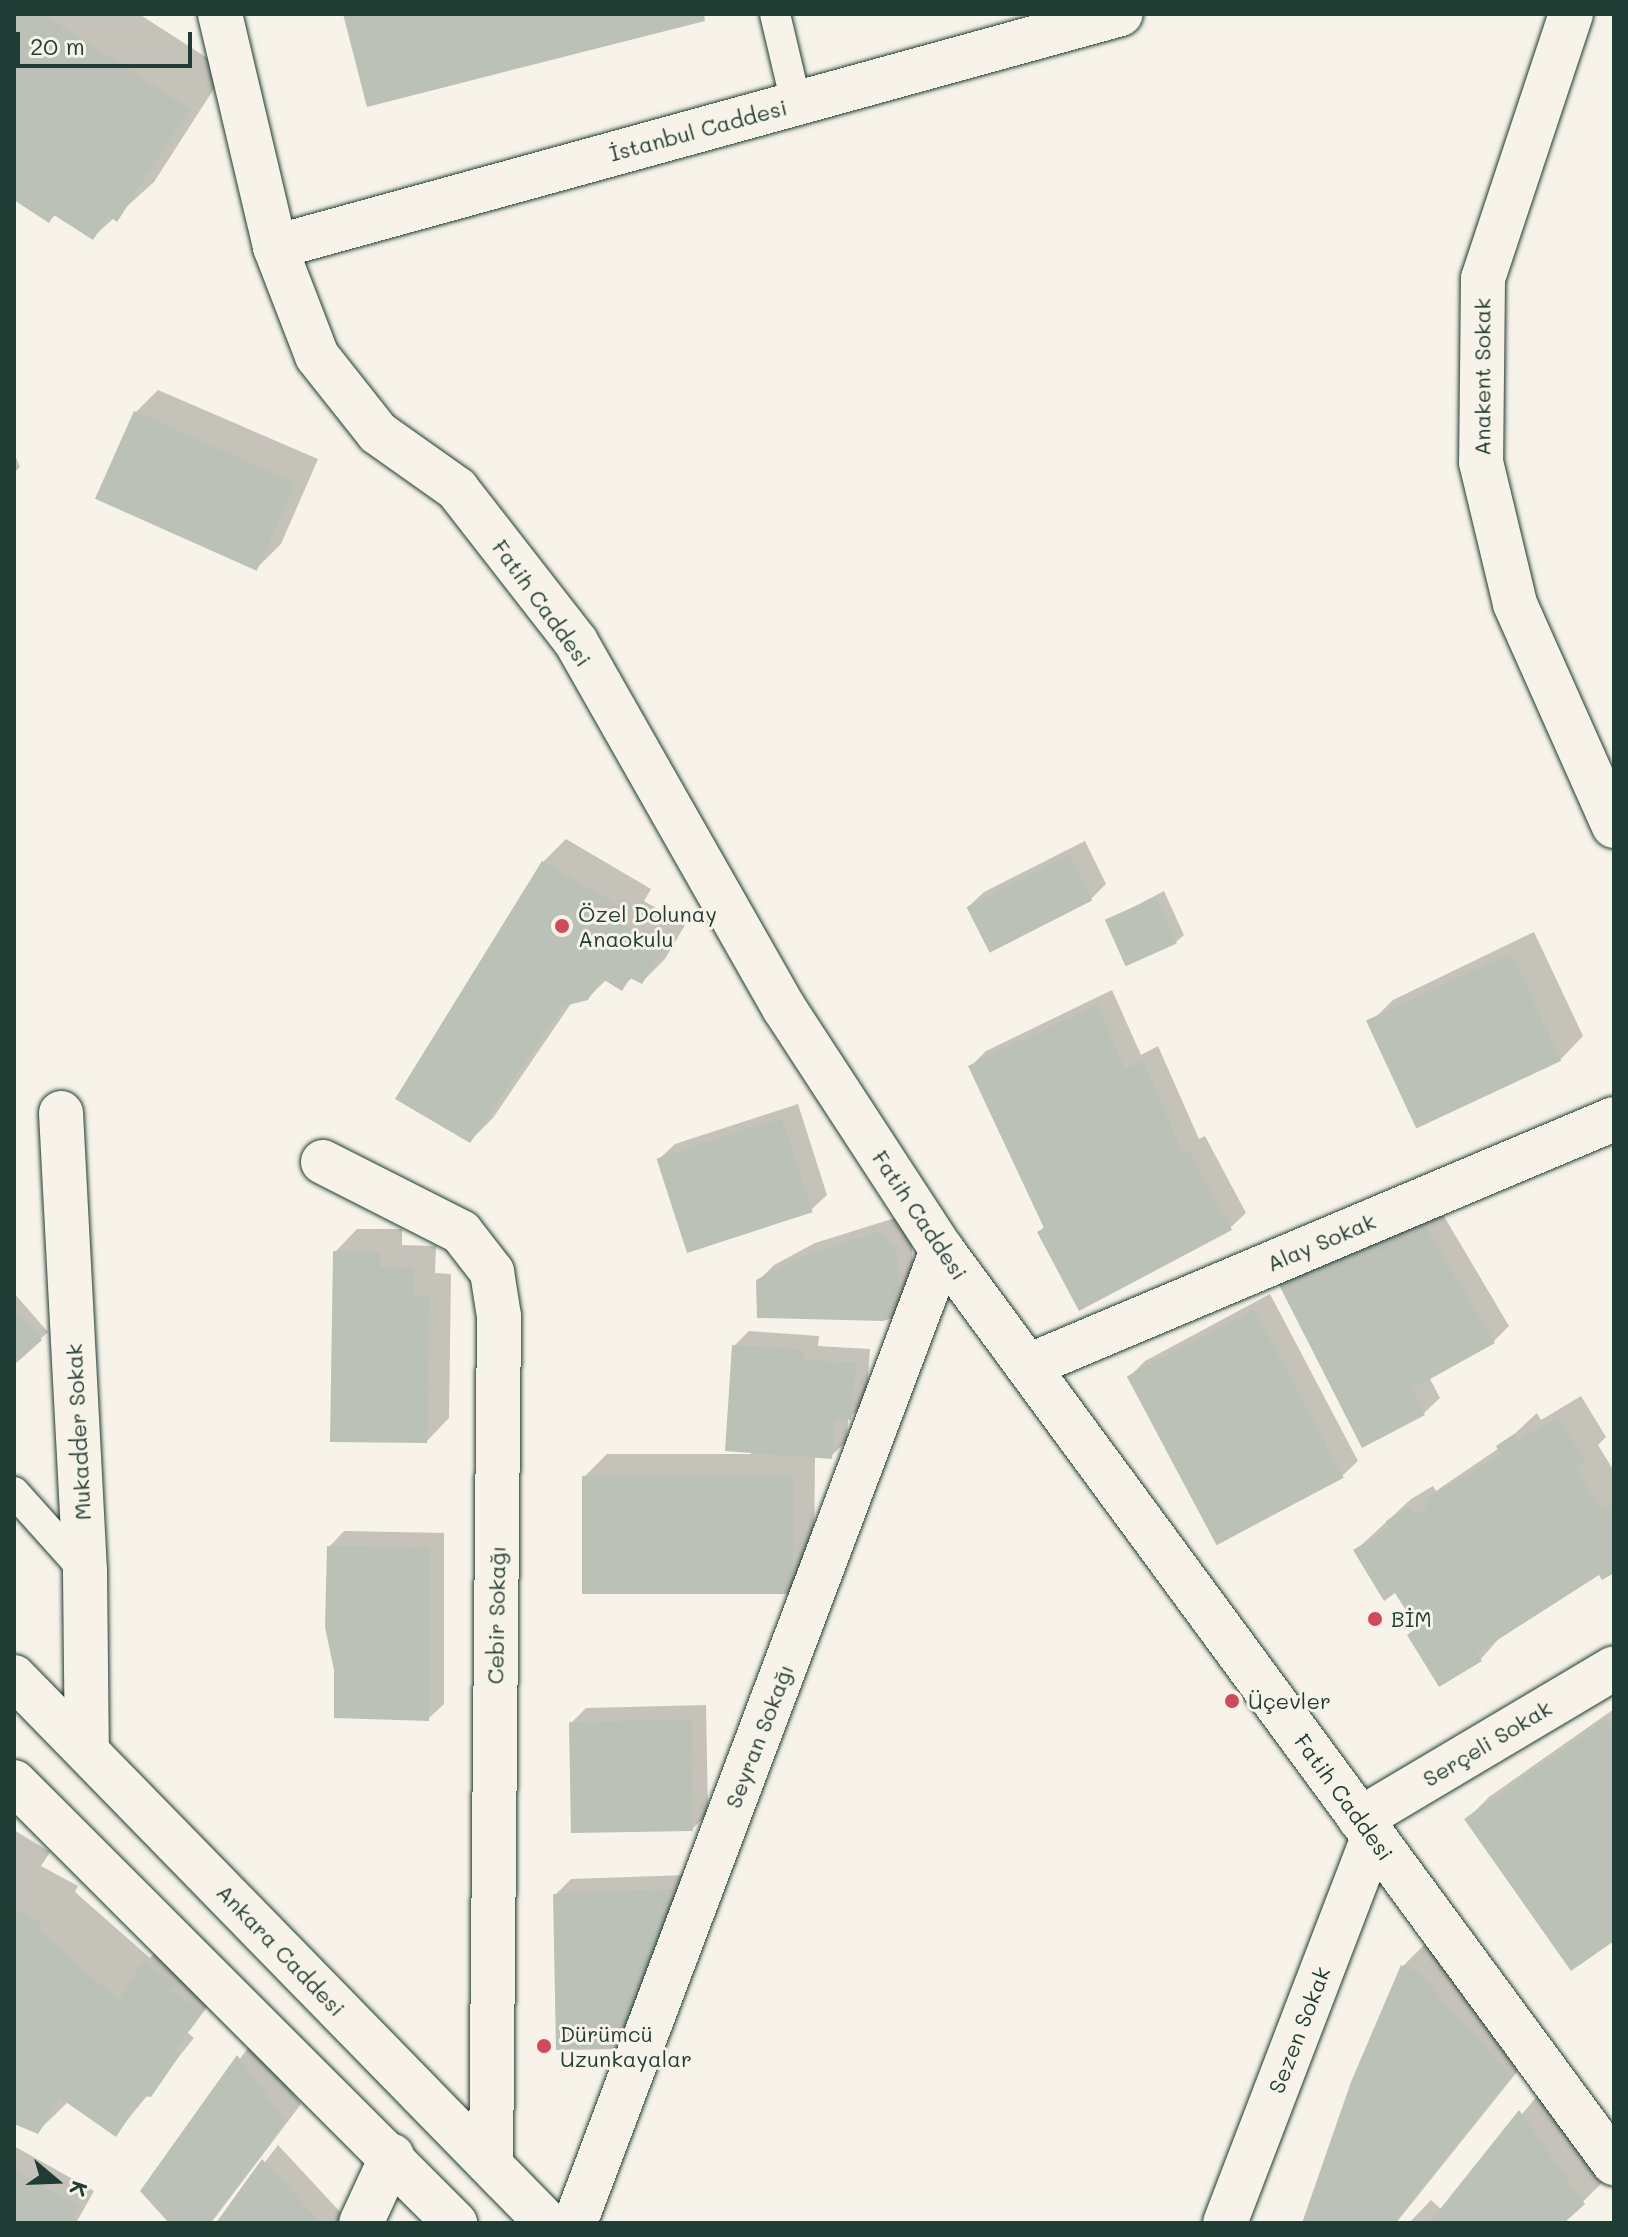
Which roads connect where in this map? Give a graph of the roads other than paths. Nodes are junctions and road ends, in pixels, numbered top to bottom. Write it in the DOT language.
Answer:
graph roads {
  1 [pos="220,14"];
  2 [pos="775,14"];
  3 [pos="1121,14"];
  4 [pos="1571,14"];
  5 [pos="796,103"];
  6 [pos="275,247"];
  7 [pos="1614,826"];
  8 [pos="61,1113"];
  9 [pos="1614,1119"];
  10 [pos="323,1162"];
  11 [pos="942,1250"];
  12 [pos="1028,1366"];
  13 [pos="14,1492"];
  14 [pos="85,1571"];
  15 [pos="1614,1668"];
  16 [pos="14,1677"];
  17 [pos="87,1751"];
  18 [pos="14,1782"];
  19 [pos="1366,1828"];
  20 [pos="392,2156"];
  21 [pos="1614,2163"];
  22 [pos="491,2164"];
  23 [pos="361,2223"];
  24 [pos="455,2223"];
  25 [pos="547,2223"];
  26 [pos="575,2223"];
  27 [pos="1225,2223"];
  1 -- 6 [label="street, Fatih Caddesi"];
  2 -- 5 [label="lane"];
  3 -- 5 [label="street, İstanbul Caddesi"];
  4 -- 7 [label="street, Anakent Sokak"];
  5 -- 6 [label="street, İstanbul Caddesi"];
  6 -- 11 [label="street, Fatih Caddesi"];
  8 -- 14 [label="street, Mukadder Sokak"];
  9 -- 12 [label="street, Alay Sokak"];
  10 -- 22 [label="street, Cebir Sokağı"];
  11 -- 12 [label="street, Fatih Caddesi"];
  11 -- 26 [label="street, Seyran Sokağı"];
  12 -- 19 [label="street, Fatih Caddesi"];
  13 -- 14 [label="lane"];
  14 -- 17 [label="street, Mukadder Sokak"];
  15 -- 19 [label="street, Serçeli Sokak"];
  16 -- 17 [label="street, Ankara Caddesi"];
  17 -- 22 [label="street, Ankara Caddesi"];
  18 -- 20 [label="street"];
  19 -- 21 [label="street, Fatih Caddesi"];
  19 -- 27 [label="street, Sezen Sokak"];
  20 -- 23 [label="street"];
  20 -- 24 [label="street"];
  22 -- 25 [label="street, Ankara Caddesi"];
}
